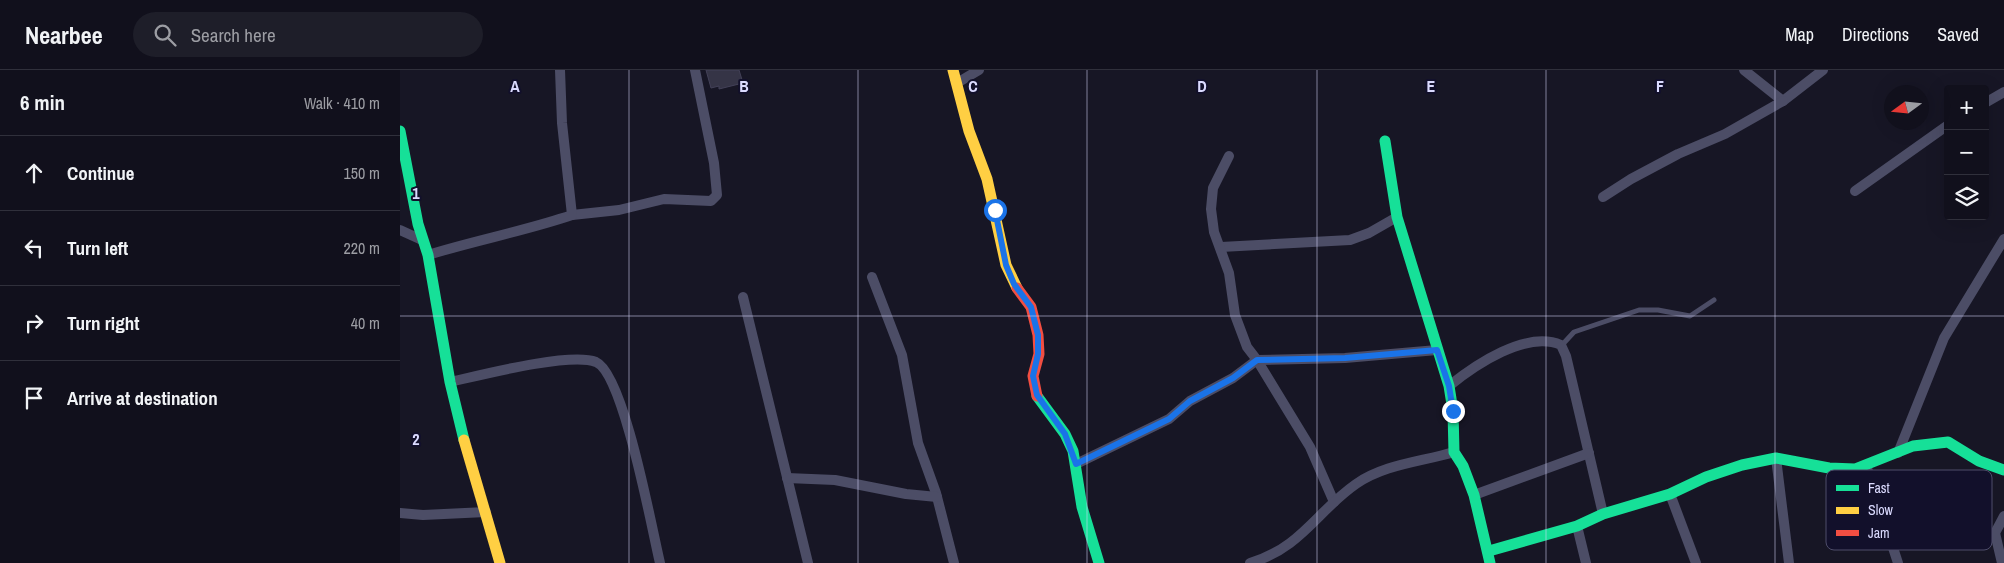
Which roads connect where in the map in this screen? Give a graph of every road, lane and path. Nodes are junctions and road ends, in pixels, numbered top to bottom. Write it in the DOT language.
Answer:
graph roads {
  1 [pos="560,70"];
  2 [pos="695,70"];
  3 [pos="953,70"];
  4 [pos="979,70"];
  5 [pos="1744,70"];
  6 [pos="1823,70"];
  7 [pos="957,83"];
  8 [pos="2004,92"];
  9 [pos="1783,101"];
  10 [pos="1989,101"];
  11 [pos="1944,128"];
  12 [pos="400,131"];
  13 [pos="1385,141"];
  14 [pos="1229,156"];
  15 [pos="1855,192"];
  16 [pos="1603,197"];
  17 [pos="572,215"];
  18 [pos="1397,217"];
  19 [pos="400,230"];
  20 [pos="2004,239"];
  21 [pos="422,240"];
  22 [pos="1221,247"];
  23 [pos="428,255"];
  24 [pos="872,277"];
  25 [pos="743,297"];
  26 [pos="1714,300"];
  27 [pos="1561,345"];
  28 [pos="1437,350"];
  29 [pos="1257,360"];
  30 [pos="450,382"];
  31 [pos="1449,386"];
  32 [pos="1454,452"];
  33 [pos="1589,453"];
  34 [pos="1898,453"];
  35 [pos="1776,458"];
  36 [pos="1076,464"];
  37 [pos="1866,465"];
  38 [pos="1868,470"];
  39 [pos="2004,470"];
  40 [pos="787,478"];
  41 [pos="1670,494"];
  42 [pos="1474,495"];
  43 [pos="937,496"];
  44 [pos="1334,502"];
  45 [pos="400,512"];
  46 [pos="486,512"];
  47 [pos="1603,514"];
  48 [pos="2004,516"];
  49 [pos="1577,526"];
  50 [pos="1894,550"];
  51 [pos="1489,551"];
  52 [pos="500,563"];
  53 [pos="660,563"];
  54 [pos="808,563"];
  55 [pos="954,563"];
  56 [pos="1099,563"];
  57 [pos="1250,563"];
  58 [pos="1490,563"];
  59 [pos="1586,563"];
  60 [pos="1696,563"];
  61 [pos="1789,563"];
  62 [pos="1898,563"];
  63 [pos="2002,563"];
  1 -- 17 [label="street"];
  2 -- 17 [label="street"];
  3 -- 7 [label="street"];
  4 -- 7 [label="street"];
  5 -- 9 [label="street"];
  6 -- 9 [label="street"];
  7 -- 36 [label="street"];
  8 -- 10 [label="street"];
  9 -- 16 [label="street"];
  11 -- 15 [label="street"];
  12 -- 21 [label="street"];
  13 -- 18 [label="street"];
  14 -- 22 [label="street"];
  17 -- 23 [label="street"];
  18 -- 22 [label="street"];
  18 -- 28 [label="street"];
  19 -- 21 [label="street"];
  20 -- 34 [label="street"];
  21 -- 23 [label="street"];
  22 -- 29 [label="street"];
  23 -- 30 [label="street"];
  24 -- 43 [label="street"];
  25 -- 40 [label="street"];
  26 -- 27 [label="lane"];
  27 -- 31 [label="street"];
  27 -- 33 [label="street"];
  28 -- 29 [label="street"];
  28 -- 31 [label="street"];
  29 -- 36 [label="street"];
  29 -- 44 [label="street"];
  30 -- 46 [label="street"];
  30 -- 53 [label="street"];
  31 -- 32 [label="street"];
  32 -- 42 [label="street"];
  32 -- 44 [label="street"];
  33 -- 42 [label="street"];
  33 -- 47 [label="street"];
  34 -- 37 [label="street"];
  34 -- 39 [label="street"];
  35 -- 37 [label="street"];
  35 -- 41 [label="street"];
  35 -- 61 [label="street"];
  36 -- 56 [label="street"];
  37 -- 38 [label="street"];
  40 -- 43 [label="street"];
  40 -- 54 [label="street"];
  41 -- 47 [label="street"];
  41 -- 60 [label="street"];
  42 -- 51 [label="street"];
  43 -- 55 [label="street"];
  44 -- 57 [label="street"];
  45 -- 46 [label="street"];
  46 -- 52 [label="street"];
  47 -- 49 [label="street"];
  48 -- 63 [label="street"];
  49 -- 51 [label="street"];
  49 -- 59 [label="street"];
  50 -- 62 [label="street"];
  51 -- 58 [label="street"];
}
